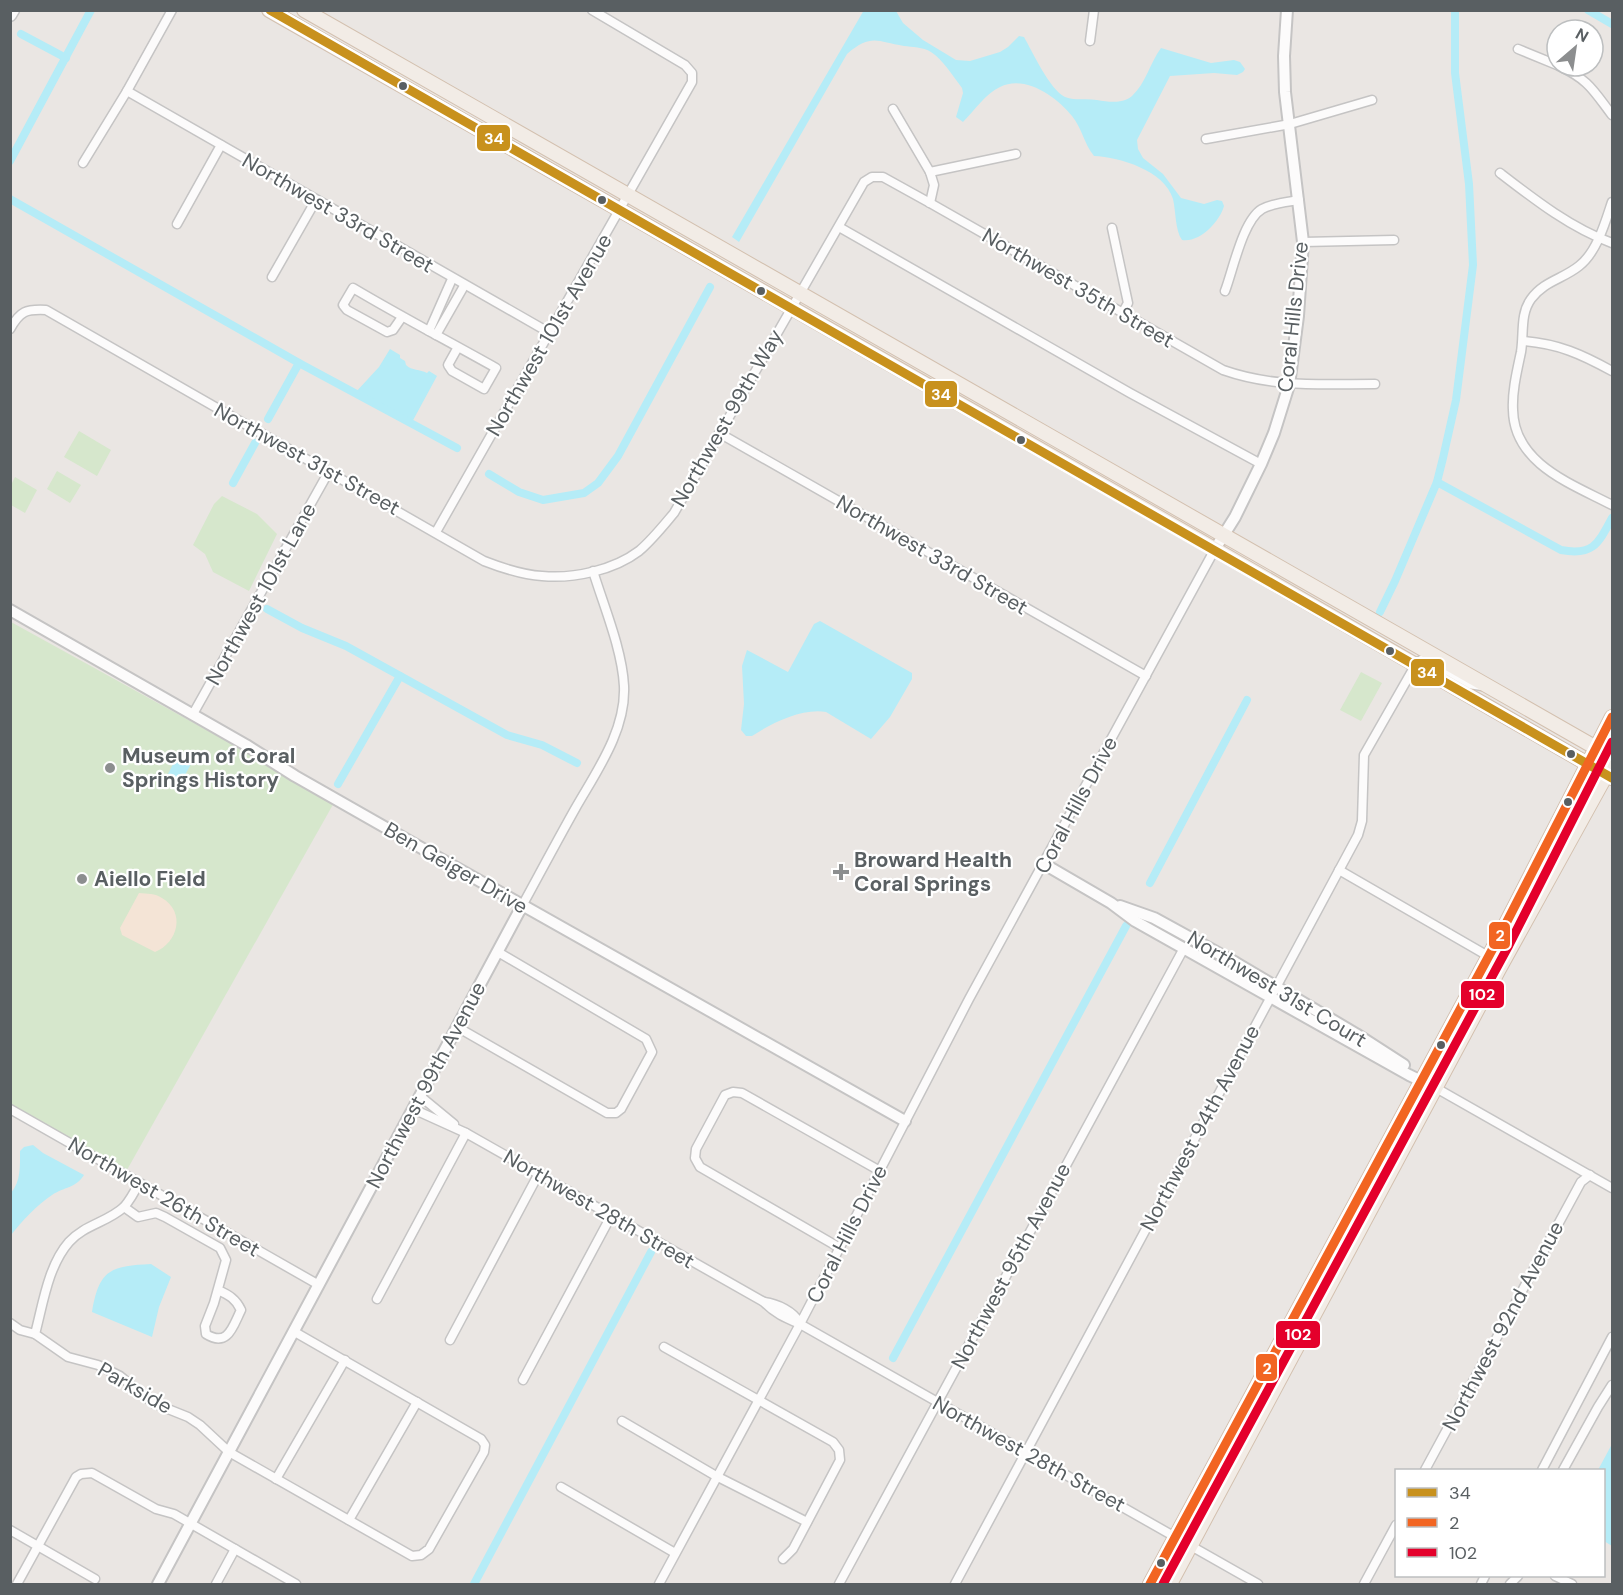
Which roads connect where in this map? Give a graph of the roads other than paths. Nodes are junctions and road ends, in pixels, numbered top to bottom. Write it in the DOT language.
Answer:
graph roads {
  1 [pos="13,10"];
  2 [pos="172,10"];
  3 [pos="269,10"];
  4 [pos="304,10"];
  5 [pos="592,10"];
  6 [pos="1094,10"];
  7 [pos="1287,10"];
  8 [pos="10,15"];
  9 [pos="1090,41"];
  10 [pos="1518,49"];
  11 [pos="1545,60"];
  12 [pos="374,71"];
  13 [pos="422,77"];
  14 [pos="1582,78"];
  15 [pos="127,92"];
  16 [pos="412,92"];
  17 [pos="1372,100"];
  18 [pos="464,102"];
  19 [pos="893,109"];
  20 [pos="1612,116"];
  21 [pos="1290,124"];
  22 [pos="1206,139"];
  23 [pos="221,145"];
  24 [pos="1016,154"];
  25 [pos="83,164"];
  26 [pos="930,172"];
  27 [pos="1500,173"];
  28 [pos="872,177"];
  29 [pos="628,195"];
  30 [pos="316,200"];
  31 [pos="1299,200"];
  32 [pos="1612,202"];
  33 [pos="930,203"];
  34 [pos="619,211"];
  35 [pos="177,224"];
  36 [pos="838,227"];
  37 [pos="1112,228"];
  38 [pos="1599,238"];
  39 [pos="1394,240"];
  40 [pos="1303,242"];
  41 [pos="1612,243"];
  42 [pos="272,276"];
  43 [pos="452,279"];
  44 [pos="464,285"];
  45 [pos="1226,291"];
  46 [pos="801,292"];
  47 [pos="791,307"];
  48 [pos="1123,312"];
  49 [pos="402,317"];
  50 [pos="10,329"];
  51 [pos="432,333"];
  52 [pos="550,333"];
  53 [pos="1523,341"];
  54 [pos="458,347"];
  55 [pos="1612,371"];
  56 [pos="1375,384"];
  57 [pos="1289,385"];
  58 [pos="934,389"];
  59 [pos="1017,417"];
  60 [pos="1010,431"];
  61 [pos="719,433"];
  62 [pos="1053,437"];
  63 [pos="1261,464"];
  64 [pos="328,473"];
  65 [pos="1612,506"];
  66 [pos="436,532"];
  67 [pos="1224,535"];
  68 [pos="1215,549"];
  69 [pos="593,571"];
  70 [pos="10,610"];
  71 [pos="1355,629"];
  72 [pos="1423,650"];
  73 [pos="1416,664"];
  74 [pos="1146,676"];
  75 [pos="1491,688"];
  76 [pos="194,714"];
  77 [pos="1612,717"];
  78 [pos="1596,747"];
  79 [pos="1612,757"];
  80 [pos="1588,763"];
  81 [pos="1611,772"];
  82 [pos="1044,864"];
  83 [pos="1339,870"];
  84 [pos="1111,903"];
  85 [pos="522,906"];
  86 [pos="1498,939"];
  87 [pos="1184,948"];
  88 [pos="498,952"];
  89 [pos="1488,956"];
  90 [pos="1496,975"];
  91 [pos="1273,992"];
  92 [pos="457,1027"];
  93 [pos="1422,1079"];
  94 [pos="1436,1088"];
  95 [pos="420,1096"];
  96 [pos="10,1109"];
  97 [pos="413,1109"];
  98 [pos="905,1121"];
  99 [pos="466,1133"];
  100 [pos="1580,1170"];
  101 [pos="880,1171"];
  102 [pos="538,1175"];
  103 [pos="1590,1175"];
  104 [pos="1581,1182"];
  105 [pos="139,1183"];
  106 [pos="1612,1188"];
  107 [pos="124,1207"];
  108 [pos="611,1216"];
  109 [pos="840,1248"];
  110 [pos="1326,1258"];
  111 [pos="319,1285"];
  112 [pos="218,1290"];
  113 [pos="377,1299"];
  114 [pos="1302,1301"];
  115 [pos="1311,1322"];
  116 [pos="10,1323"];
  117 [pos="800,1324"];
  118 [pos="294,1330"];
  119 [pos="35,1334"];
  120 [pos="1612,1337"];
  121 [pos="450,1340"];
  122 [pos="663,1347"];
  123 [pos="1291,1359"];
  124 [pos="345,1360"];
  125 [pos="523,1380"];
  126 [pos="1612,1385"];
  127 [pos="759,1400"];
  128 [pos="417,1402"];
  129 [pos="937,1402"];
  130 [pos="622,1421"];
  131 [pos="230,1452"];
  132 [pos="1026,1452"];
  133 [pos="1426,1469"];
  134 [pos="1543,1469"];
  135 [pos="1564,1469"];
  136 [pos="716,1476"];
  137 [pos="276,1479"];
  138 [pos="561,1488"];
  139 [pos="349,1521"];
  140 [pos="807,1522"];
  141 [pos="191,1524"];
  142 [pos="1395,1527"];
  143 [pos="10,1530"];
  144 [pos="1176,1537"];
  145 [pos="1191,1545"];
  146 [pos="37,1546"];
  147 [pos="235,1549"];
  148 [pos="675,1553"];
  149 [pos="783,1559"];
  150 [pos="95,1579"];
  151 [pos="17,1584"];
  152 [pos="158,1584"];
  153 [pos="216,1584"];
  154 [pos="296,1584"];
  155 [pos="659,1584"];
  156 [pos="839,1584"];
  157 [pos="955,1584"];
  158 [pos="1150,1584"];
  159 [pos="1170,1584"];
  160 [pos="1258,1584"];
  161 [pos="1364,1584"];
  1 -- 8 [label="main road"];
  2 -- 15 [label="street"];
  3 -- 12 [label="main road"];
  4 -- 13 [label="main road"];
  5 -- 29 [label="street, Northwest 101st Avenue"];
  6 -- 9 [label="street"];
  7 -- 21 [label="street, Coral Hills Drive"];
  10 -- 11 [label="street"];
  12 -- 13 [label="main road"];
  12 -- 16 [label="main road"];
  13 -- 18 [label="main road"];
  14 -- 20 [label="street"];
  15 -- 23 [label="street, Northwest 33rd Street"];
  15 -- 25 [label="street"];
  16 -- 18 [label="main road"];
  16 -- 34 [label="main road"];
  17 -- 21 [label="street"];
  18 -- 29 [label="main road"];
  19 -- 26 [label="street"];
  21 -- 22 [label="street"];
  21 -- 31 [label="street, Coral Hills Drive"];
  23 -- 30 [label="street, Northwest 33rd Street"];
  23 -- 35 [label="street"];
  24 -- 26 [label="street"];
  26 -- 33 [label="street"];
  27 -- 38 [label="street"];
  28 -- 33 [label="street, Northwest 35th Street"];
  28 -- 36 [label="street, Northwest 99th Way"];
  29 -- 34 [label="street, Northwest 101st Avenue"];
  29 -- 46 [label="main road"];
  30 -- 42 [label="street"];
  30 -- 43 [label="street, Northwest 33rd Street"];
  31 -- 40 [label="street, Coral Hills Drive"];
  31 -- 45 [label="street"];
  32 -- 38 [label="street"];
  33 -- 48 [label="street, Northwest 35th Street"];
  34 -- 47 [label="main road"];
  34 -- 52 [label="street, Northwest 101st Avenue"];
  36 -- 46 [label="street, Northwest 99th Way"];
  36 -- 63 [label="street"];
  37 -- 48 [label="street"];
  38 -- 41 [label="street"];
  38 -- 53 [label="street"];
  39 -- 40 [label="street"];
  40 -- 57 [label="street, Coral Hills Drive"];
  43 -- 44 [label="street, Northwest 33rd Street"];
  43 -- 51 [label="street"];
  44 -- 51 [label="street"];
  44 -- 52 [label="street, Northwest 33rd Street"];
  46 -- 47 [label="street, Northwest 99th Way"];
  46 -- 59 [label="main road"];
  47 -- 58 [label="main road"];
  47 -- 61 [label="street, Northwest 99th Way"];
  48 -- 57 [label="street, Northwest 35th Street"];
  49 -- 49 [label="street"];
  49 -- 51 [label="street"];
  50 -- 64 [label="street, Northwest 31st Street"];
  51 -- 54 [label="street"];
  52 -- 66 [label="street, Northwest 101st Avenue"];
  53 -- 55 [label="street"];
  53 -- 65 [label="street"];
  54 -- 54 [label="street"];
  56 -- 57 [label="street, Northwest 35th Street"];
  57 -- 63 [label="street, Coral Hills Drive"];
  58 -- 59 [label="main road"];
  58 -- 60 [label="main road"];
  59 -- 62 [label="main road"];
  60 -- 62 [label="main road"];
  60 -- 68 [label="main road"];
  61 -- 69 [label="street, Northwest 99th Way"];
  61 -- 74 [label="street, Northwest 33rd Street"];
  62 -- 67 [label="main road"];
  63 -- 67 [label="street, Coral Hills Drive"];
  64 -- 66 [label="street, Northwest 31st Street"];
  64 -- 76 [label="street, Northwest 101st Lane"];
  66 -- 69 [label="street, Northwest 31st Street"];
  67 -- 68 [label="street, Coral Hills Drive"];
  67 -- 72 [label="main road"];
  68 -- 71 [label="main road"];
  68 -- 74 [label="street, Coral Hills Drive"];
  69 -- 85 [label="street, Northwest 99th Avenue"];
  70 -- 76 [label="street, Ben Geiger Drive"];
  71 -- 72 [label="main road"];
  71 -- 73 [label="main road"];
  72 -- 75 [label="main road"];
  73 -- 75 [label="street"];
  73 -- 80 [label="main road"];
  73 -- 83 [label="street, Northwest 94th Avenue"];
  74 -- 82 [label="street, Coral Hills Drive"];
  75 -- 78 [label="main road"];
  76 -- 85 [label="street, Ben Geiger Drive"];
  77 -- 78 [label="main road"];
  78 -- 79 [label="main road"];
  78 -- 80 [label="main road"];
  80 -- 81 [label="main road"];
  80 -- 86 [label="main road"];
  81 -- 90 [label="main road"];
  82 -- 84 [label="street, Northwest 31st Court"];
  82 -- 98 [label="street, Coral Hills Drive"];
  83 -- 89 [label="street"];
  83 -- 91 [label="street, Northwest 94th Avenue"];
  84 -- 87 [label="street, Northwest 31st Court"];
  84 -- 91 [label="street, Northwest 31st Court"];
  85 -- 88 [label="street, Northwest 99th Avenue"];
  85 -- 98 [label="street, Ben Geiger Drive"];
  86 -- 89 [label="main road"];
  86 -- 90 [label="main road"];
  87 -- 91 [label="street, Northwest 31st Court"];
  87 -- 129 [label="street, Northwest 95th Avenue"];
  88 -- 92 [label="street, Northwest 99th Avenue"];
  88 -- 92 [label="street"];
  89 -- 90 [label="main road"];
  89 -- 93 [label="main road"];
  90 -- 94 [label="main road"];
  91 -- 93 [label="street, Northwest 31st Court"];
  91 -- 132 [label="street, Northwest 94th Avenue"];
  92 -- 95 [label="street, Northwest 99th Avenue"];
  93 -- 94 [label="street, Northwest 31st Court"];
  93 -- 110 [label="main road"];
  94 -- 100 [label="street, Northwest 31st Court"];
  94 -- 115 [label="main road"];
  95 -- 97 [label="street, Northwest 99th Avenue"];
  95 -- 99 [label="street, Northwest 28th Street"];
  96 -- 105 [label="street, Northwest 26th Street"];
  97 -- 99 [label="street, Northwest 28th Street"];
  97 -- 111 [label="street, Northwest 99th Avenue"];
  98 -- 101 [label="street, Coral Hills Drive"];
  99 -- 102 [label="street, Northwest 28th Street"];
  99 -- 113 [label="street"];
  100 -- 103 [label="street, Northwest 31st Court"];
  100 -- 104 [label="street"];
  101 -- 109 [label="street, Coral Hills Drive"];
  101 -- 109 [label="street"];
  102 -- 108 [label="street, Northwest 28th Street"];
  102 -- 121 [label="street"];
  103 -- 104 [label="street, Northwest 92nd Avenue"];
  103 -- 106 [label="street, Northwest 31st Court"];
  104 -- 133 [label="street, Northwest 92nd Avenue"];
  105 -- 107 [label="street"];
  105 -- 111 [label="street, Northwest 26th Street"];
  107 -- 112 [label="street"];
  107 -- 119 [label="street"];
  108 -- 117 [label="street, Northwest 28th Street"];
  108 -- 125 [label="street"];
  109 -- 117 [label="street, Coral Hills Drive"];
  110 -- 114 [label="main road"];
  110 -- 115 [label="main road"];
  111 -- 118 [label="street, Northwest 99th Avenue"];
  112 -- 112 [label="street"];
  114 -- 123 [label="main road"];
  114 -- 144 [label="main road"];
  115 -- 123 [label="main road"];
  116 -- 119 [label="street, Parkside"];
  117 -- 127 [label="street, Coral Hills Drive"];
  117 -- 129 [label="street, Northwest 28th Street"];
  118 -- 124 [label="street"];
  118 -- 131 [label="street, Northwest 99th Avenue"];
  119 -- 131 [label="street, Parkside"];
  120 -- 134 [label="street"];
  122 -- 127 [label="street"];
  123 -- 145 [label="main road"];
  124 -- 128 [label="street"];
  124 -- 137 [label="street"];
  126 -- 135 [label="street"];
  127 -- 136 [label="street, Coral Hills Drive"];
  127 -- 140 [label="street"];
  128 -- 139 [label="street"];
  128 -- 139 [label="street, Parkside"];
  129 -- 132 [label="street, Northwest 28th Street"];
  129 -- 156 [label="street, Northwest 95th Avenue"];
  130 -- 136 [label="street"];
  131 -- 137 [label="street, Parkside"];
  131 -- 141 [label="street, Northwest 99th Avenue"];
  132 -- 144 [label="street, Northwest 28th Street"];
  132 -- 157 [label="street, Northwest 94th Avenue"];
  136 -- 140 [label="street"];
  136 -- 148 [label="street, Coral Hills Drive"];
  137 -- 139 [label="street, Parkside"];
  138 -- 148 [label="street"];
  140 -- 149 [label="street"];
  141 -- 146 [label="street"];
  141 -- 147 [label="street"];
  141 -- 152 [label="street, Northwest 99th Avenue"];
  142 -- 161 [label="street"];
  143 -- 146 [label="street"];
  144 -- 145 [label="street, Northwest 28th Street"];
  144 -- 158 [label="main road"];
  145 -- 159 [label="main road"];
  145 -- 160 [label="street, Northwest 28th Street"];
  146 -- 150 [label="street"];
  146 -- 151 [label="street"];
  147 -- 153 [label="street"];
  147 -- 154 [label="street"];
  148 -- 155 [label="street, Coral Hills Drive"];
}
